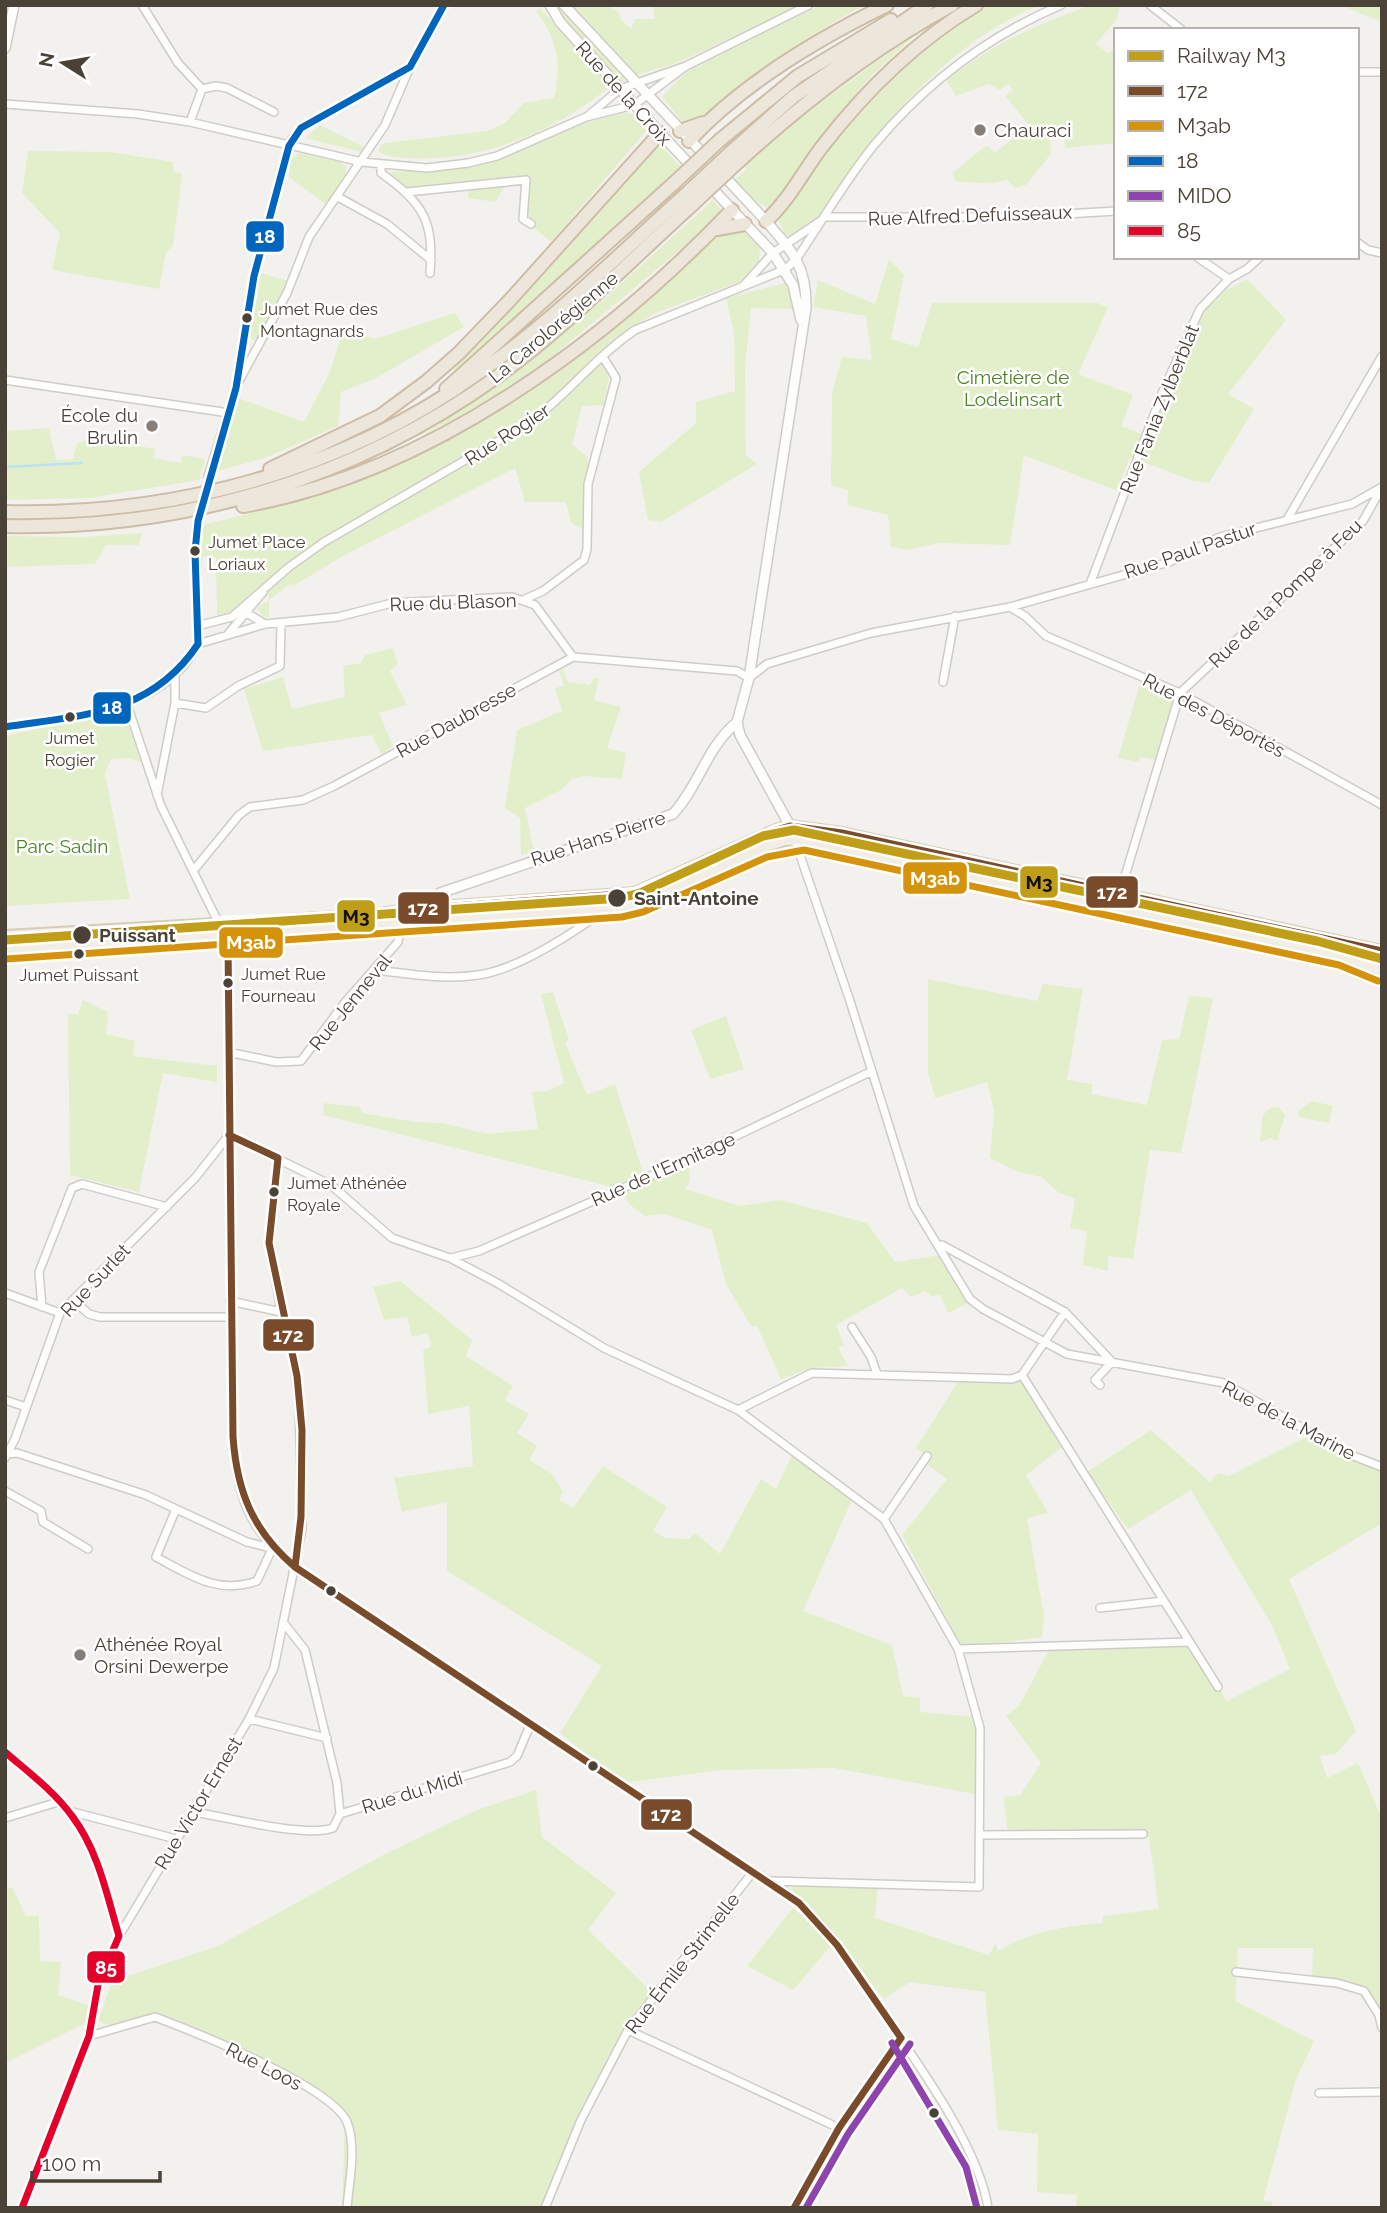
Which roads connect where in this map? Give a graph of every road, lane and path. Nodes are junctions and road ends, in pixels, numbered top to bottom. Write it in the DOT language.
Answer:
graph roads {
  1 [pos="14,5"];
  2 [pos="142,5"];
  3 [pos="444,5"];
  4 [pos="550,5"];
  5 [pos="564,5"];
  6 [pos="809,5"];
  7 [pos="887,5"];
  8 [pos="925,5"];
  9 [pos="952,5"];
  10 [pos="976,5"];
  11 [pos="1061,5"];
  12 [pos="1150,5"];
  13 [pos="1179,28"];
  14 [pos="5,48"];
  15 [pos="686,66"];
  16 [pos="410,67"];
  17 [pos="1359,72"];
  18 [pos="1382,72"];
  19 [pos="636,82"];
  20 [pos="202,89"];
  21 [pos="620,89"];
  22 [pos="649,96"];
  23 [pos="5,104"];
  24 [pos="634,105"];
  25 [pos="274,112"];
  26 [pos="586,117"];
  27 [pos="190,122"];
  28 [pos="660,134"];
  29 [pos="685,136"];
  30 [pos="289,146"];
  31 [pos="735,157"];
  32 [pos="683,158"];
  33 [pos="362,162"];
  34 [pos="381,165"];
  35 [pos="730,184"];
  36 [pos="407,192"];
  37 [pos="338,197"];
  38 [pos="689,199"];
  39 [pos="732,210"];
  40 [pos="1114,211"];
  41 [pos="825,217"];
  42 [pos="766,221"];
  43 [pos="531,224"];
  44 [pos="745,224"];
  45 [pos="713,231"];
  46 [pos="1359,243"];
  47 [pos="786,244"];
  48 [pos="773,253"];
  49 [pos="1382,253"];
  50 [pos="797,258"];
  51 [pos="1200,259"];
  52 [pos="1258,259"];
  53 [pos="431,260"];
  54 [pos="786,269"];
  55 [pos="430,273"];
  56 [pos="1229,279"];
  57 [pos="741,288"];
  58 [pos="802,331"];
  59 [pos="603,356"];
  60 [pos="1382,356"];
  61 [pos="5,380"];
  62 [pos="236,388"];
  63 [pos="440,398"];
  64 [pos="229,413"];
  65 [pos="208,476"];
  66 [pos="1382,487"];
  67 [pos="226,489"];
  68 [pos="212,507"];
  69 [pos="5,512"];
  70 [pos="1288,518"];
  71 [pos="5,526"];
  72 [pos="196,530"];
  73 [pos="270,583"];
  74 [pos="1090,583"];
  75 [pos="525,599"];
  76 [pos="1010,607"];
  77 [pos="239,610"];
  78 [pos="249,612"];
  79 [pos="955,616"];
  80 [pos="265,624"];
  81 [pos="281,624"];
  82 [pos="197,626"];
  83 [pos="228,634"];
  84 [pos="198,644"];
  85 [pos="573,657"];
  86 [pos="175,676"];
  87 [pos="749,678"];
  88 [pos="943,682"];
  89 [pos="1180,692"];
  90 [pos="175,702"];
  91 [pos="127,704"];
  92 [pos="737,722"];
  93 [pos="5,727"];
  94 [pos="157,795"];
  95 [pos="1382,805"];
  96 [pos="789,826"];
  97 [pos="793,838"];
  98 [pos="193,871"];
  99 [pos="1119,893"];
  100 [pos="596,902"];
  101 [pos="1116,906"];
  102 [pos="438,913"];
  103 [pos="403,916"];
  104 [pos="222,927"];
  105 [pos="5,936"];
  106 [pos="5,949"];
  107 [pos="1382,951"];
  108 [pos="375,970"];
  109 [pos="1382,971"];
  110 [pos="228,1052"];
  111 [pos="872,1071"];
  112 [pos="229,1135"];
  113 [pos="278,1158"];
  114 [pos="167,1207"];
  115 [pos="940,1244"];
  116 [pos="450,1258"];
  117 [pos="5,1293"];
  118 [pos="73,1300"];
  119 [pos="230,1301"];
  120 [pos="41,1307"];
  121 [pos="281,1312"];
  122 [pos="1065,1312"];
  123 [pos="60,1313"];
  124 [pos="231,1317"];
  125 [pos="852,1327"];
  126 [pos="1045,1341"];
  127 [pos="1112,1362"];
  128 [pos="877,1374"];
  129 [pos="1021,1375"];
  130 [pos="1100,1385"];
  131 [pos="5,1400"];
  132 [pos="26,1407"];
  133 [pos="738,1410"];
  134 [pos="6,1455"];
  135 [pos="928,1456"];
  136 [pos="1382,1467"];
  137 [pos="5,1490"];
  138 [pos="176,1509"];
  139 [pos="884,1519"];
  140 [pos="89,1549"];
  141 [pos="272,1549"];
  142 [pos="295,1567"];
  143 [pos="1163,1601"];
  144 [pos="1100,1608"];
  145 [pos="284,1622"];
  146 [pos="1189,1642"];
  147 [pos="958,1649"];
  148 [pos="1218,1687"];
  149 [pos="249,1719"];
  150 [pos="531,1723"];
  151 [pos="327,1738"];
  152 [pos="5,1752"];
  153 [pos="58,1802"];
  154 [pos="68,1811"];
  155 [pos="194,1812"];
  156 [pos="340,1814"];
  157 [pos="5,1818"];
  158 [pos="1143,1834"];
  159 [pos="980,1835"];
  160 [pos="177,1839"];
  161 [pos="753,1872"];
  162 [pos="772,1881"];
  163 [pos="119,1936"];
  164 [pos="1236,1972"];
  165 [pos="1382,2028"];
  166 [pos="628,2030"];
  167 [pos="89,2036"];
  168 [pos="901,2038"];
  169 [pos="1382,2092"];
  170 [pos="1319,2093"];
  171 [pos="839,2128"];
  172 [pos="22,2208"];
  173 [pos="347,2208"];
  174 [pos="545,2208"];
  175 [pos="794,2208"];
  176 [pos="988,2208"];
  1 -- 14 [label="street"];
  2 -- 20 [label="street"];
  3 -- 16 [label="street"];
  4 -- 21 [label="street, Rue de la Croix"];
  5 -- 19 [label="street, Rue de la Croix"];
  6 -- 15 [label="street"];
  7 -- 29 [label="highway"];
  8 -- 31 [label="highway, La Carolorégienne"];
  8 -- 63 [label="highway, La Carolorégienne, bridge"];
  9 -- 31 [label="highway, La Carolorégienne"];
  10 -- 42 [label="highway"];
  11 -- 41 [label="street"];
  12 -- 13 [label="street"];
  15 -- 19 [label="street"];
  15 -- 22 [label="street"];
  16 -- 30 [label="street"];
  16 -- 33 [label="street"];
  17 -- 18 [label="street"];
  19 -- 21 [label="street"];
  19 -- 22 [label="street, Rue de la Croix"];
  20 -- 25 [label="street"];
  20 -- 27 [label="street"];
  21 -- 24 [label="street, Rue de la Croix"];
  21 -- 26 [label="street"];
  22 -- 24 [label="street"];
  22 -- 29 [label="street, Rue de la Croix"];
  23 -- 27 [label="street"];
  24 -- 26 [label="street"];
  24 -- 28 [label="street, Rue de la Croix"];
  26 -- 34 [label="street"];
  27 -- 30 [label="street"];
  28 -- 29 [label="street"];
  28 -- 32 [label="street, Rue de la Croix"];
  28 -- 67 [label="highway"];
  29 -- 32 [label="street"];
  29 -- 35 [label="street, Rue de la Croix"];
  30 -- 33 [label="street"];
  30 -- 62 [label="street"];
  31 -- 38 [label="highway, La Carolorégienne, bridge"];
  32 -- 39 [label="street, Rue de la Croix"];
  33 -- 34 [label="street"];
  33 -- 37 [label="street"];
  34 -- 36 [label="street"];
  35 -- 39 [label="street"];
  35 -- 42 [label="street, Rue de la Croix"];
  36 -- 43 [label="street"];
  36 -- 53 [label="street"];
  37 -- 53 [label="street"];
  37 -- 62 [label="street"];
  38 -- 63 [label="highway, La Carolorégienne"];
  38 -- 68 [label="highway, La Carolorégienne"];
  39 -- 44 [label="street, Rue de la Croix"];
  39 -- 45 [label="highway"];
  40 -- 41 [label="street, Rue Alfred Defuisseaux"];
  41 -- 47 [label="street, Rue Rogier"];
  41 -- 50 [label="street"];
  42 -- 44 [label="street"];
  42 -- 47 [label="street, Rue de la Croix"];
  44 -- 45 [label="highway"];
  44 -- 48 [label="street, Rue de la Croix"];
  45 -- 68 [label="highway"];
  46 -- 49 [label="street"];
  47 -- 48 [label="street, Rue Rogier"];
  47 -- 50 [label="street, Rue de la Croix"];
  48 -- 54 [label="street, Rue de la Croix"];
  48 -- 57 [label="street, Rue Rogier"];
  50 -- 54 [label="street"];
  50 -- 58 [label="street"];
  51 -- 56 [label="street"];
  52 -- 56 [label="street, Rue Fania Zylberblat"];
  53 -- 55 [label="street"];
  54 -- 57 [label="street, Rue Rogier"];
  54 -- 58 [label="street, Rue de la Croix"];
  56 -- 74 [label="street, Rue Fania Zylberblat"];
  57 -- 59 [label="street, Rue Rogier"];
  58 -- 87 [label="street"];
  59 -- 73 [label="street, Rue Rogier"];
  59 -- 75 [label="street"];
  60 -- 70 [label="street"];
  61 -- 64 [label="street"];
  62 -- 64 [label="street"];
  63 -- 67 [label="highway, La Carolorégienne"];
  64 -- 65 [label="street"];
  66 -- 70 [label="street, Rue Paul Pastur"];
  66 -- 89 [label="street, Rue de la Pompe à Feu"];
  67 -- 69 [label="highway, La Carolorégienne"];
  68 -- 71 [label="highway, La Carolorégienne"];
  70 -- 74 [label="street, Rue Paul Pastur"];
  72 -- 82 [label="street"];
  73 -- 77 [label="street"];
  73 -- 78 [label="street"];
  74 -- 76 [label="street, Rue Paul Pastur"];
  75 -- 81 [label="street, Rue du Blason"];
  75 -- 85 [label="street, Rue du Blason"];
  76 -- 79 [label="street, Rue Paul Pastur"];
  76 -- 89 [label="street, Rue des Déportés"];
  77 -- 78 [label="street"];
  77 -- 82 [label="street"];
  78 -- 80 [label="street"];
  78 -- 83 [label="street"];
  79 -- 87 [label="street, Rue Paul Pastur"];
  79 -- 88 [label="street"];
  80 -- 81 [label="street, Rue du Blason"];
  80 -- 83 [label="street, Rue du Blason"];
  81 -- 90 [label="street"];
  82 -- 84 [label="street"];
  83 -- 84 [label="street, Rue du Blason"];
  84 -- 86 [label="street"];
  85 -- 87 [label="street"];
  85 -- 98 [label="street, Rue Daubresse"];
  86 -- 90 [label="street"];
  86 -- 91 [label="street"];
  87 -- 92 [label="street"];
  89 -- 95 [label="street, Rue des Déportés"];
  89 -- 99 [label="street"];
  90 -- 94 [label="street"];
  91 -- 93 [label="street"];
  91 -- 94 [label="street"];
  92 -- 96 [label="street"];
  92 -- 102 [label="street, Rue Hans Pierre"];
  94 -- 98 [label="street"];
  96 -- 97 [label="street, Rue de la Marine"];
  96 -- 99 [label="main road"];
  96 -- 100 [label="main road"];
  97 -- 100 [label="main road"];
  97 -- 101 [label="main road"];
  97 -- 111 [label="street, Rue de la Marine"];
  98 -- 104 [label="street"];
  99 -- 101 [label="street"];
  99 -- 107 [label="main road"];
  100 -- 102 [label="main road"];
  100 -- 103 [label="main road"];
  100 -- 108 [label="street"];
  101 -- 109 [label="main road"];
  102 -- 103 [label="main road"];
  103 -- 104 [label="main road"];
  103 -- 108 [label="street, Rue Jenneval"];
  104 -- 105 [label="main road"];
  104 -- 106 [label="main road"];
  104 -- 110 [label="street"];
  108 -- 110 [label="street, Rue Jenneval"];
  110 -- 112 [label="street"];
  111 -- 115 [label="street, Rue de la Marine"];
  111 -- 116 [label="street, Rue de l'Ermitage"];
  112 -- 113 [label="street"];
  112 -- 114 [label="street, Rue Surlet"];
  112 -- 119 [label="street"];
  113 -- 116 [label="street"];
  113 -- 121 [label="street, Rue Victor Ernest"];
  114 -- 118 [label="street, Rue Surlet"];
  114 -- 120 [label="street"];
  115 -- 122 [label="street"];
  115 -- 126 [label="street, Rue de la Marine"];
  116 -- 133 [label="street"];
  117 -- 120 [label="street"];
  118 -- 123 [label="street, Rue Surlet"];
  118 -- 124 [label="street"];
  119 -- 121 [label="street"];
  119 -- 124 [label="street"];
  120 -- 123 [label="street"];
  121 -- 142 [label="street, Rue Victor Ernest"];
  122 -- 126 [label="street"];
  122 -- 127 [label="street"];
  123 -- 132 [label="street, Rue Surlet"];
  124 -- 141 [label="street"];
  125 -- 128 [label="street"];
  126 -- 127 [label="street, Rue de la Marine"];
  126 -- 129 [label="street"];
  127 -- 130 [label="street"];
  127 -- 136 [label="street, Rue de la Marine"];
  128 -- 129 [label="street"];
  128 -- 133 [label="street"];
  129 -- 143 [label="street"];
  131 -- 132 [label="street"];
  132 -- 134 [label="street, Rue Surlet"];
  133 -- 139 [label="street"];
  134 -- 138 [label="street"];
  135 -- 139 [label="street"];
  137 -- 140 [label="street"];
  138 -- 141 [label="street"];
  138 -- 141 [label="street"];
  139 -- 147 [label="street"];
  141 -- 142 [label="street"];
  142 -- 145 [label="street, Rue Victor Ernest"];
  142 -- 150 [label="street"];
  143 -- 144 [label="street"];
  143 -- 146 [label="street"];
  145 -- 149 [label="street, Rue Victor Ernest"];
  145 -- 151 [label="street"];
  146 -- 147 [label="street"];
  146 -- 148 [label="street"];
  147 -- 159 [label="street"];
  149 -- 151 [label="street"];
  149 -- 155 [label="street, Rue Victor Ernest"];
  150 -- 156 [label="street, Rue du Midi"];
  150 -- 161 [label="street"];
  151 -- 156 [label="street"];
  152 -- 153 [label="street"];
  153 -- 154 [label="street"];
  153 -- 157 [label="street"];
  154 -- 160 [label="street"];
  154 -- 163 [label="street"];
  155 -- 156 [label="street, Rue du Midi"];
  155 -- 160 [label="street, Rue Victor Ernest"];
  158 -- 159 [label="street"];
  159 -- 162 [label="street"];
  160 -- 163 [label="street, Rue Victor Ernest"];
  161 -- 162 [label="street"];
  161 -- 166 [label="street, Rue Émile Strimelle"];
  162 -- 168 [label="street"];
  163 -- 167 [label="street, Rue Victor Ernest"];
  164 -- 165 [label="street"];
  166 -- 171 [label="street"];
  166 -- 174 [label="street, Rue Émile Strimelle"];
  167 -- 172 [label="street, Rue Victor Ernest"];
  167 -- 173 [label="street, Rue Loos"];
  168 -- 171 [label="street"];
  168 -- 176 [label="street"];
  169 -- 170 [label="street"];
  171 -- 175 [label="street"];
}
